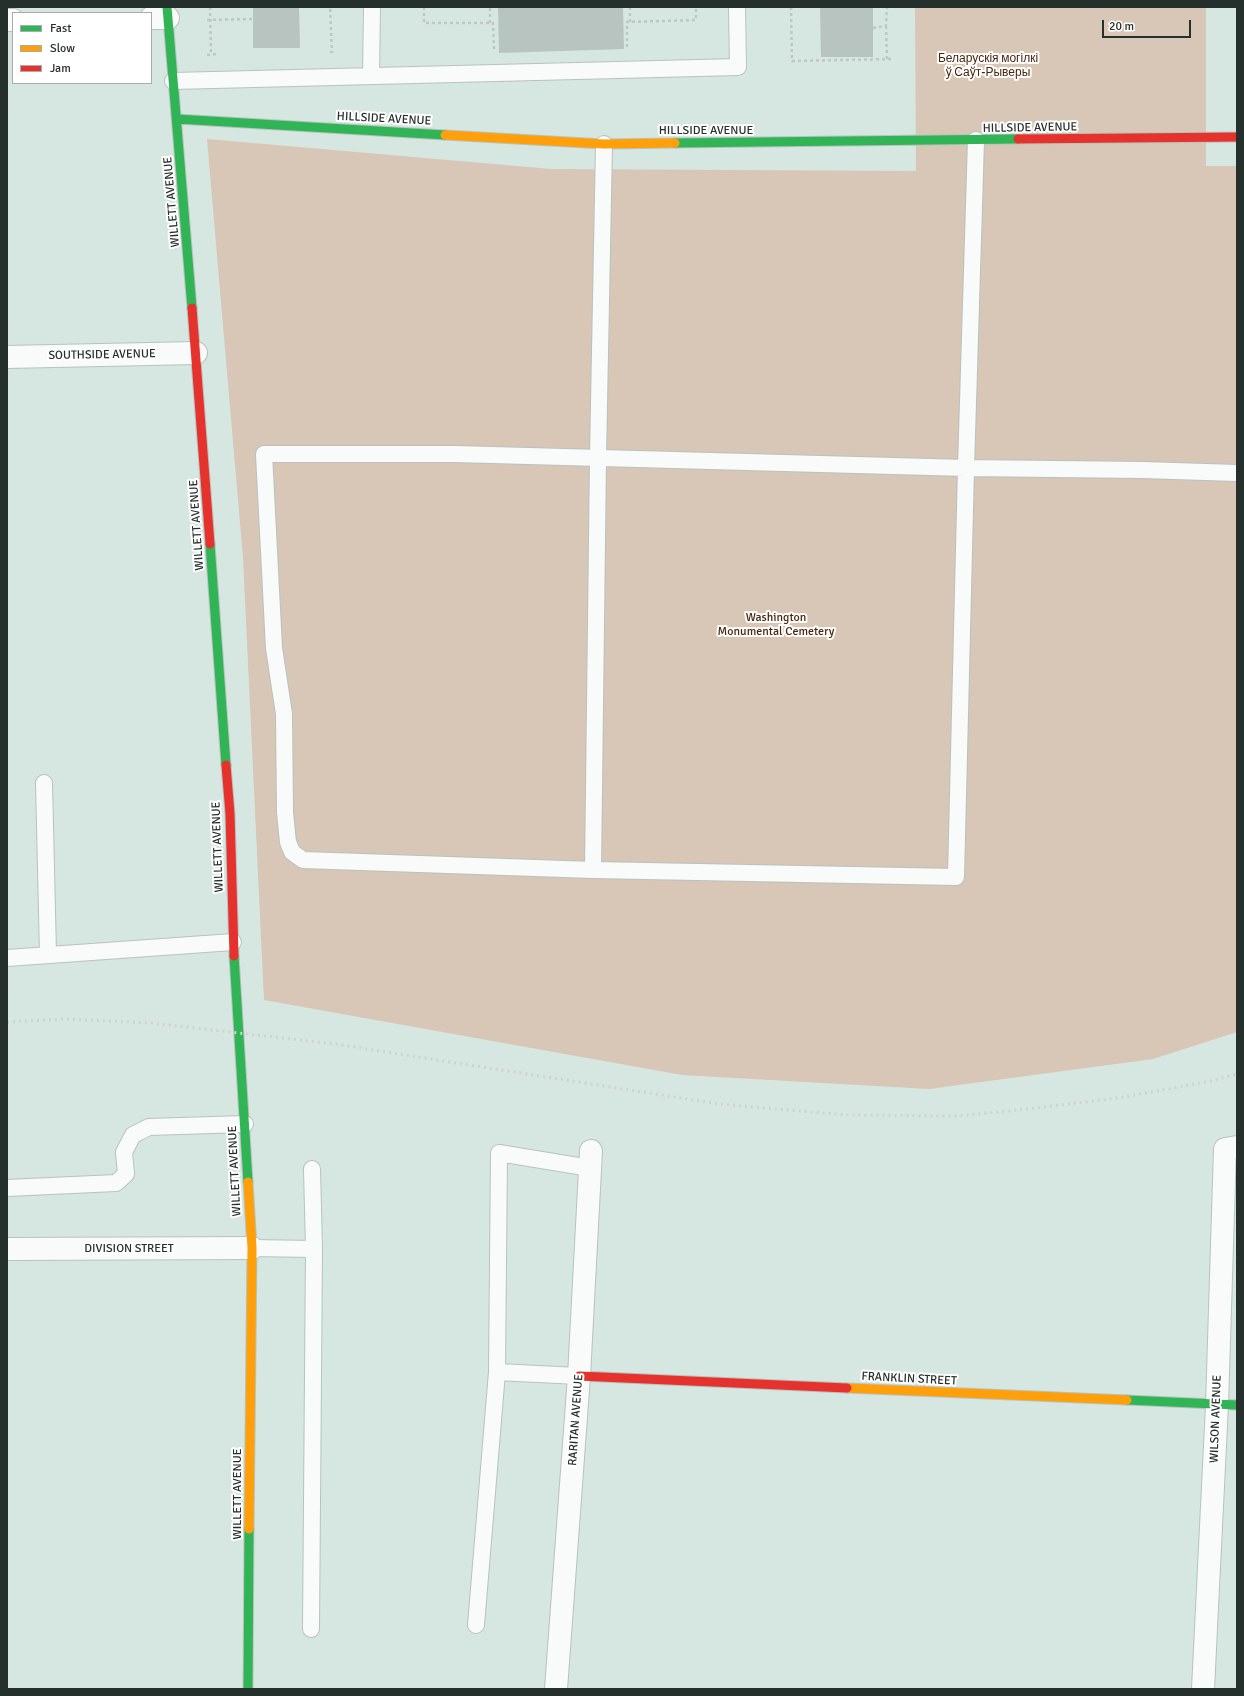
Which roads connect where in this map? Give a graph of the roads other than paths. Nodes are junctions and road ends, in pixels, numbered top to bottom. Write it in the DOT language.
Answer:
graph roads {
  1 [pos="372,7"];
  2 [pos="738,7"];
  3 [pos="162,15"];
  4 [pos="371,76"];
  5 [pos="173,81"];
  6 [pos="177,119"];
  7 [pos="1237,137"];
  8 [pos="976,140"];
  9 [pos="604,144"];
  10 [pos="196,353"];
  11 [pos="7,357"];
  12 [pos="598,457"];
  13 [pos="966,468"];
  14 [pos="1237,473"];
  15 [pos="44,783"];
  16 [pos="593,870"];
  17 [pos="233,942"];
  18 [pos="48,955"];
  19 [pos="7,958"];
  20 [pos="245,1124"];
  21 [pos="1231,1148"];
  22 [pos="590,1159"];
  23 [pos="312,1169"];
  24 [pos="7,1188"];
  25 [pos="252,1248"];
  26 [pos="7,1249"];
  27 [pos="314,1249"];
  28 [pos="496,1372"];
  29 [pos="579,1376"];
  30 [pos="1227,1405"];
  31 [pos="476,1625"];
  32 [pos="310,1629"];
  33 [pos="248,1689"];
  34 [pos="556,1689"];
  35 [pos="1203,1689"];
  1 -- 4 [label="lane"];
  2 -- 4 [label="lane"];
  3 -- 5 [label="street, WILLETT AVENUE"];
  4 -- 5 [label="lane"];
  5 -- 6 [label="street, WILLETT AVENUE"];
  6 -- 9 [label="street, HILLSIDE AVENUE"];
  6 -- 10 [label="street, WILLETT AVENUE"];
  7 -- 8 [label="street, HILLSIDE AVENUE"];
  8 -- 9 [label="street, HILLSIDE AVENUE"];
  8 -- 13 [label="lane"];
  9 -- 12 [label="lane"];
  10 -- 11 [label="street, SOUTHSIDE AVENUE"];
  10 -- 17 [label="street, WILLETT AVENUE"];
  12 -- 13 [label="lane"];
  12 -- 16 [label="lane"];
  12 -- 16 [label="lane"];
  13 -- 14 [label="lane"];
  13 -- 16 [label="lane"];
  15 -- 18 [label="lane"];
  17 -- 18 [label="lane"];
  17 -- 20 [label="street, WILLETT AVENUE"];
  18 -- 19 [label="lane"];
  20 -- 24 [label="lane"];
  20 -- 25 [label="street, WILLETT AVENUE"];
  21 -- 30 [label="street, WILSON AVENUE"];
  22 -- 28 [label="lane"];
  22 -- 29 [label="street, RARITAN AVENUE"];
  23 -- 27 [label="lane"];
  25 -- 26 [label="street, DIVISION STREET"];
  25 -- 27 [label="lane"];
  25 -- 33 [label="street, WILLETT AVENUE"];
  27 -- 32 [label="lane"];
  28 -- 29 [label="lane"];
  28 -- 31 [label="lane"];
  29 -- 30 [label="street, FRANKLIN STREET"];
  29 -- 34 [label="street, RARITAN AVENUE"];
  30 -- 35 [label="street, WILSON AVENUE"];
}
